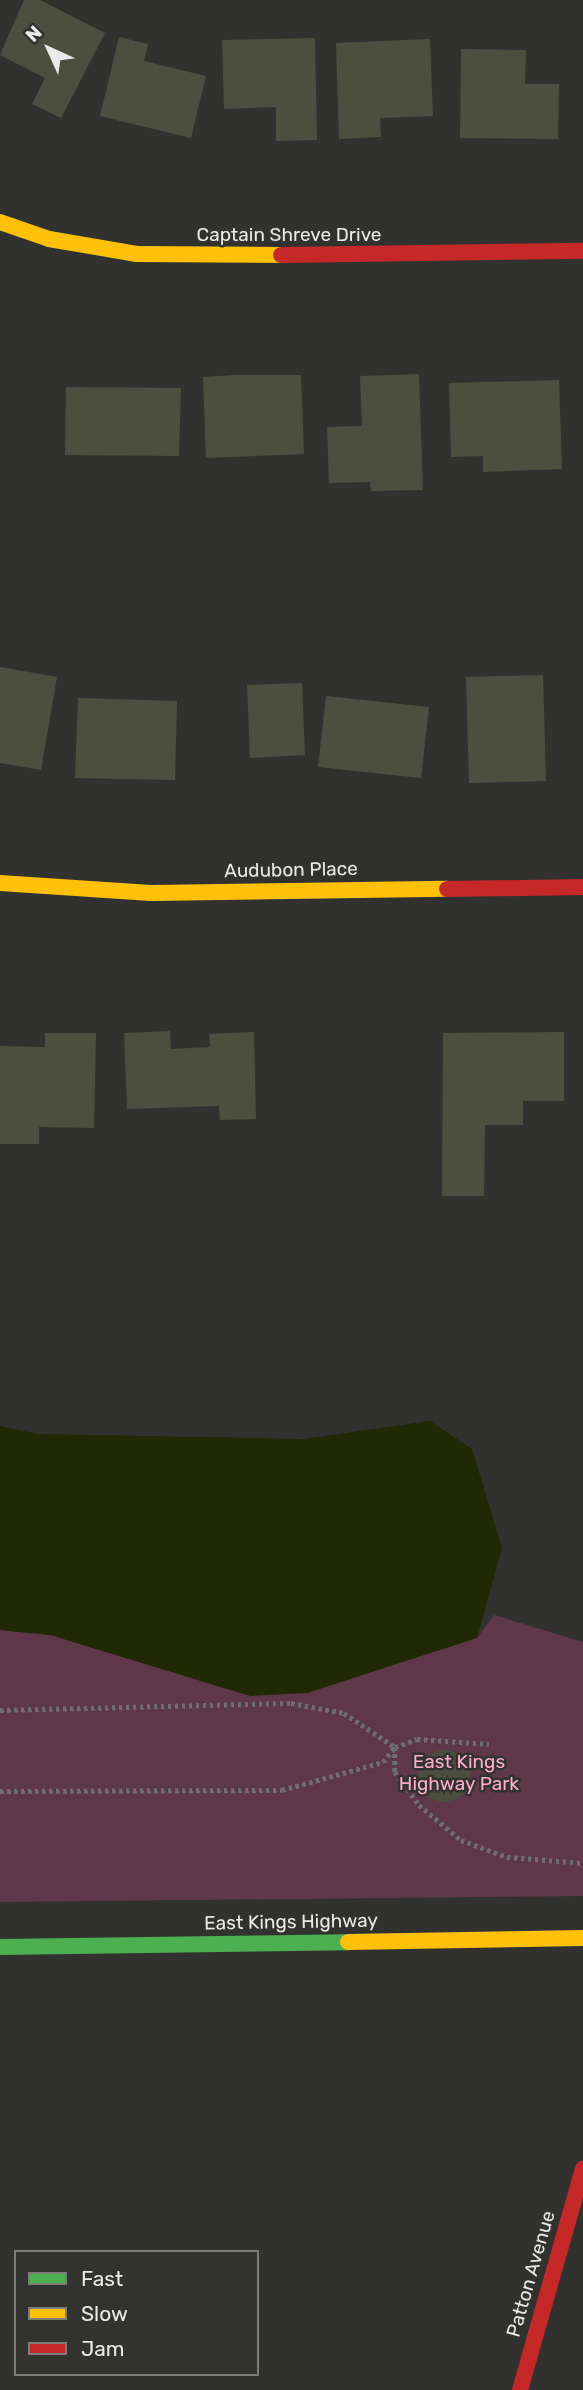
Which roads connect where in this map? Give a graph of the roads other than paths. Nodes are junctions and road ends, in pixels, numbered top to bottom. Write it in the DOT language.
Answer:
graph roads {
  1 [pos="0,222"];
  2 [pos="583,251"];
  3 [pos="0,883"];
  4 [pos="583,887"];
  5 [pos="583,1938"];
  6 [pos="0,1947"];
  7 [pos="583,2169"];
  8 [pos="520,2390"];
  1 -- 2 [label="street, Captain Shreve Drive"];
  3 -- 4 [label="street, Audubon Place"];
  5 -- 6 [label="street, East Kings Highway"];
  7 -- 8 [label="street, Patton Avenue"];
}
